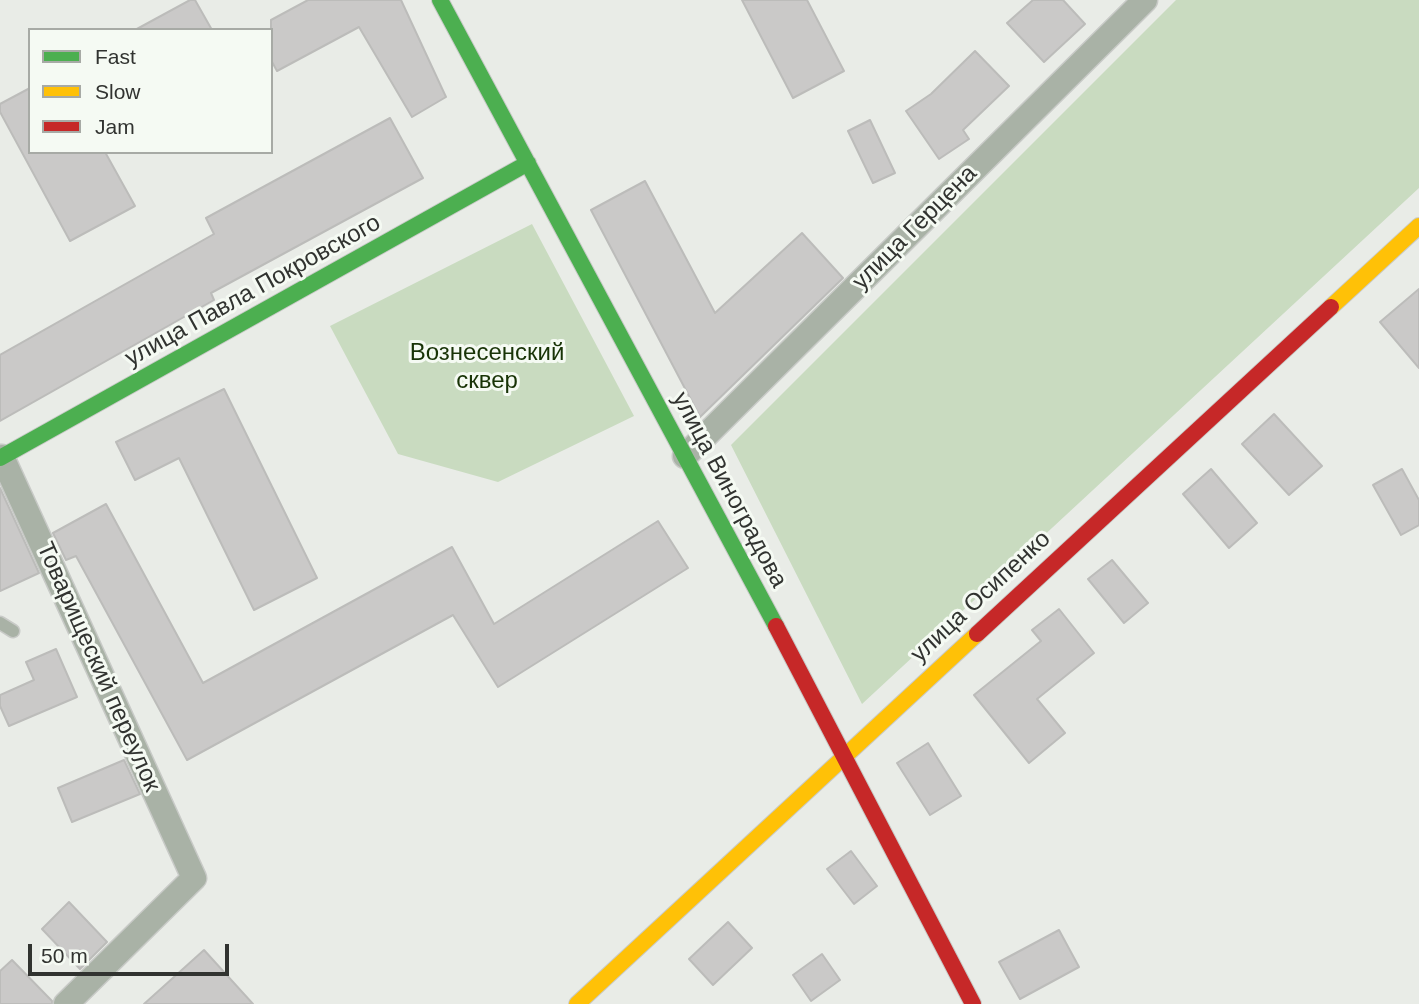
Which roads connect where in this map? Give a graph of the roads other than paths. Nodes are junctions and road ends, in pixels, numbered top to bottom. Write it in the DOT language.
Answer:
graph roads {
  1 [pos="440,0"];
  2 [pos="1145,0"];
  3 [pos="528,163"];
  4 [pos="1419,226"];
  5 [pos="685,456"];
  6 [pos="1,458"];
  7 [pos="0,623"];
  8 [pos="13,631"];
  9 [pos="844,754"];
  10 [pos="66,1004"];
  11 [pos="577,1004"];
  12 [pos="973,1004"];
  1 -- 3 [label="street, улица Виноградова"];
  2 -- 5 [label="street, улица Герцена"];
  3 -- 5 [label="street, улица Виноградова"];
  3 -- 6 [label="street, улица Павла Покровского"];
  4 -- 9 [label="street, улица Осипенко"];
  5 -- 9 [label="street, улица Виноградова"];
  6 -- 10 [label="street, Товарищеский переулок"];
  7 -- 8 [label="lane"];
  9 -- 11 [label="street, улица Осипенко"];
  9 -- 12 [label="street, улица Виноградова"];
}
